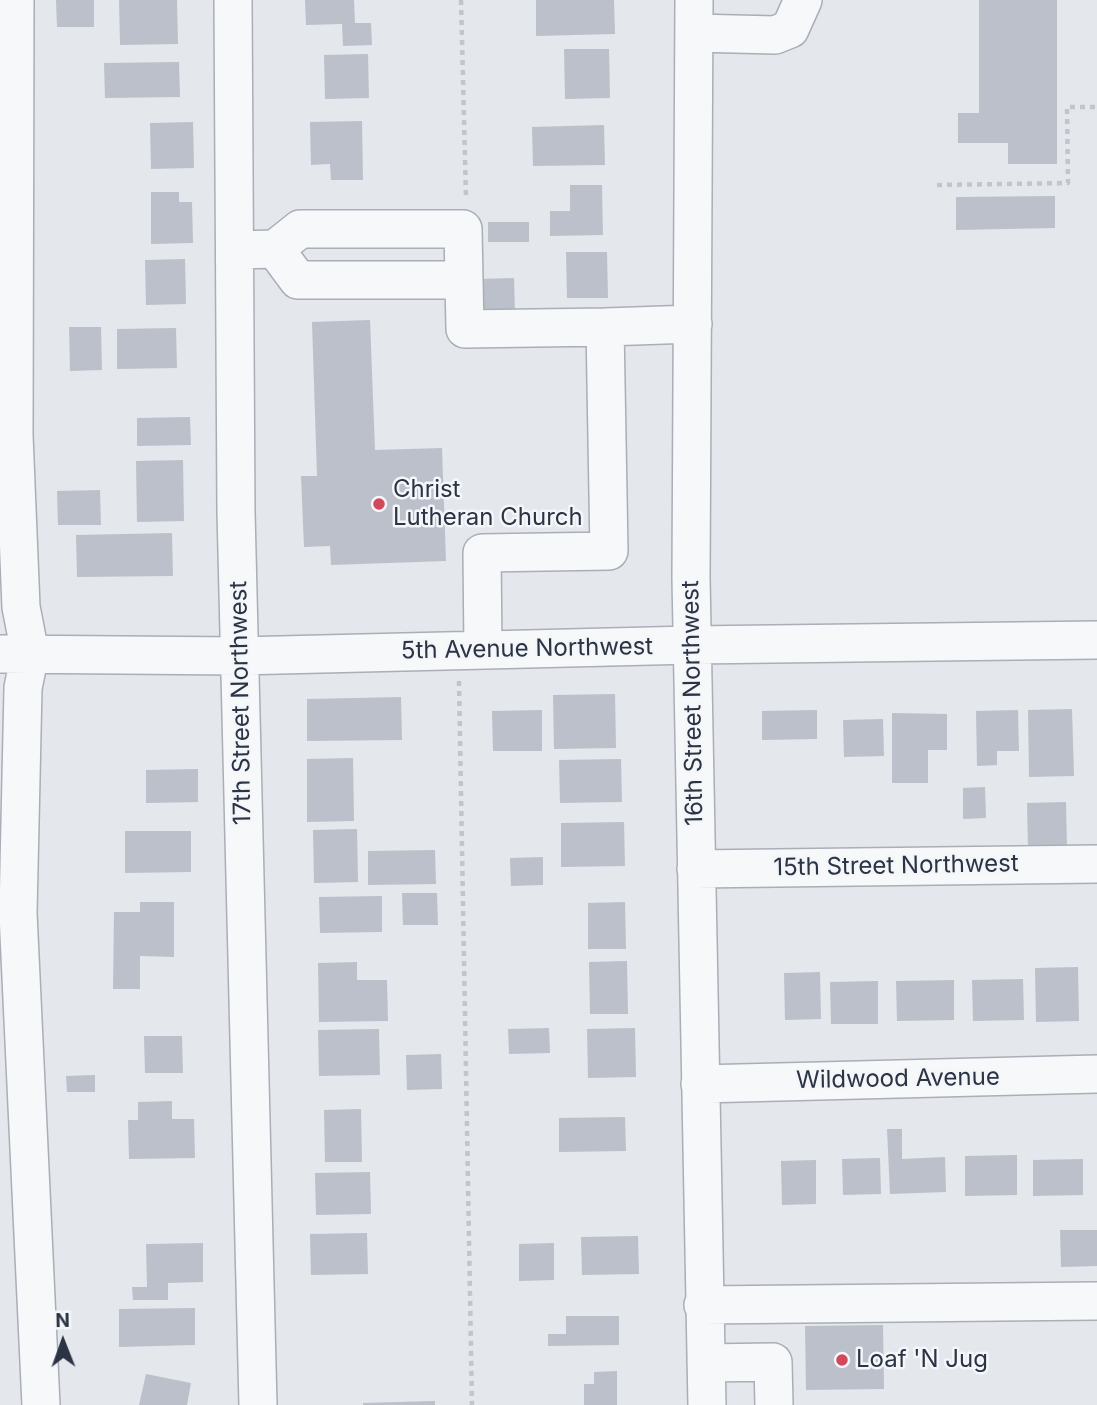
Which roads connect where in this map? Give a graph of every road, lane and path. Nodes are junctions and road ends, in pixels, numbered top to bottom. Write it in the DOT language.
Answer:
graph roads {
  1 [pos="15,0"];
  2 [pos="233,0"];
  3 [pos="461,0"];
  4 [pos="803,0"];
  5 [pos="694,16"];
  6 [pos="1097,107"];
  7 [pos="937,185"];
  8 [pos="466,200"];
  9 [pos="275,249"];
  10 [pos="235,250"];
  11 [pos="464,280"];
  12 [pos="693,324"];
  13 [pos="605,327"];
  14 [pos="1097,640"];
  15 [pos="692,645"];
  16 [pos="483,650"];
  17 [pos="15,653"];
  18 [pos="239,656"];
  19 [pos="459,679"];
  20 [pos="1097,864"];
  21 [pos="696,869"];
  22 [pos="1097,1074"];
  23 [pos="700,1084"];
  24 [pos="1097,1301"];
  25 [pos="772,1304"];
  26 [pos="703,1305"];
  27 [pos="706,1363"];
  28 [pos="773,1363"];
  29 [pos="41,1405"];
  30 [pos="258,1405"];
  31 [pos="472,1405"];
  32 [pos="707,1405"];
  33 [pos="774,1405"];
  1 -- 17 [label="street"];
  2 -- 10 [label="street, 17th Street Northwest"];
  3 -- 8 [label="path"];
  4 -- 5 [label="street"];
  5 -- 12 [label="street, 16th Street Northwest"];
  6 -- 7 [label="path"];
  9 -- 10 [label="street"];
  9 -- 11 [label="street"];
  9 -- 11 [label="street"];
  10 -- 18 [label="street, 17th Street Northwest"];
  11 -- 13 [label="street"];
  12 -- 13 [label="street"];
  12 -- 15 [label="street, 16th Street Northwest"];
  13 -- 16 [label="street"];
  14 -- 15 [label="street, 5th Avenue Northwest"];
  15 -- 16 [label="street, 5th Avenue Northwest"];
  15 -- 21 [label="street, 16th Street Northwest"];
  16 -- 18 [label="street, 5th Avenue Northwest"];
  17 -- 18 [label="street, 5th Avenue Northwest"];
  17 -- 29 [label="street"];
  18 -- 30 [label="street, 17th Street Northwest"];
  19 -- 31 [label="path"];
  20 -- 21 [label="street, 15th Street Northwest"];
  21 -- 23 [label="street, 16th Street Northwest"];
  22 -- 23 [label="street, Wildwood Avenue"];
  23 -- 26 [label="street, 16th Street Northwest"];
  24 -- 25 [label="street"];
  25 -- 26 [label="street"];
  25 -- 28 [label="street"];
  26 -- 27 [label="street, 16th Street Northwest"];
  27 -- 28 [label="street"];
  27 -- 32 [label="street, 16th Street Northwest"];
  28 -- 33 [label="street"];
}
